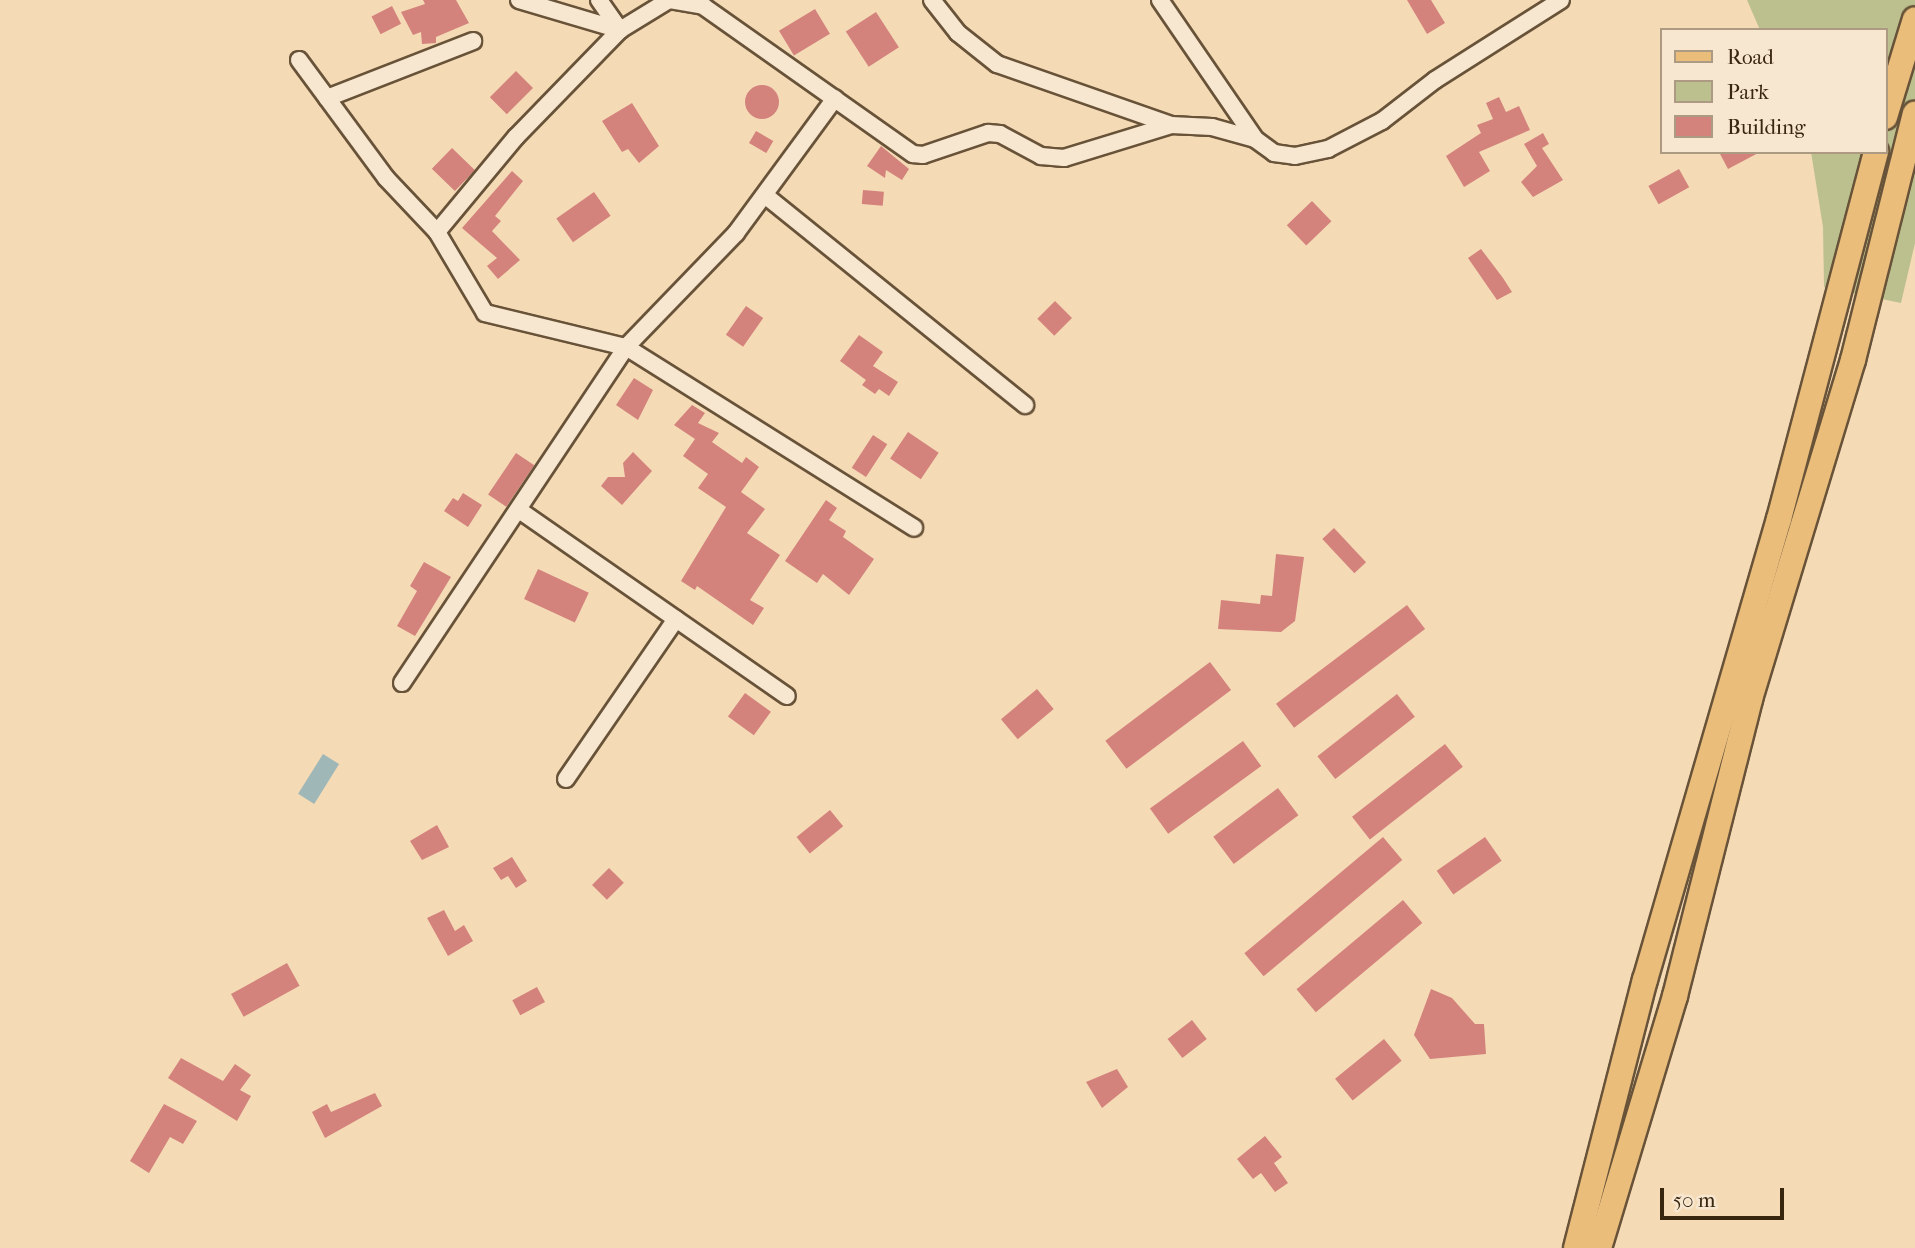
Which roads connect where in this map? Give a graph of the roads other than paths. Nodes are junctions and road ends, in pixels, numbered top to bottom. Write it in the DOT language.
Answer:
graph roads {
  1 [pos="519,0"];
  2 [pos="600,0"];
  3 [pos="670,0"];
  4 [pos="933,0"];
  5 [pos="1160,0"];
  6 [pos="1558,1"];
  7 [pos="1915,19"];
  8 [pos="620,30"];
  9 [pos="473,41"];
  10 [pos="299,60"];
  11 [pos="327,98"];
  12 [pos="835,98"];
  13 [pos="1887,110"];
  14 [pos="1915,114"];
  15 [pos="1171,125"];
  16 [pos="1255,139"];
  17 [pos="1875,154"];
  18 [pos="766,195"];
  19 [pos="437,232"];
  20 [pos="626,347"];
  21 [pos="1025,405"];
  22 [pos="519,510"];
  23 [pos="914,528"];
  24 [pos="676,620"];
  25 [pos="402,683"];
  26 [pos="787,696"];
  27 [pos="566,779"];
  28 [pos="1576,1248"];
  29 [pos="1599,1248"];
  1 -- 8 [label="street"];
  2 -- 8 [label="street"];
  3 -- 8 [label="street"];
  3 -- 12 [label="street"];
  4 -- 15 [label="street"];
  5 -- 16 [label="street"];
  6 -- 16 [label="street"];
  7 -- 13 [label="main road"];
  8 -- 19 [label="street"];
  9 -- 11 [label="street"];
  10 -- 11 [label="street"];
  11 -- 19 [label="street"];
  12 -- 15 [label="street"];
  12 -- 18 [label="street"];
  14 -- 29 [label="main road"];
  15 -- 16 [label="street"];
  17 -- 28 [label="main road"];
  18 -- 20 [label="street"];
  18 -- 21 [label="street"];
  19 -- 20 [label="street"];
  20 -- 22 [label="street"];
  20 -- 23 [label="street"];
  22 -- 24 [label="street"];
  22 -- 25 [label="street"];
  24 -- 26 [label="street"];
  24 -- 27 [label="street"];
}
